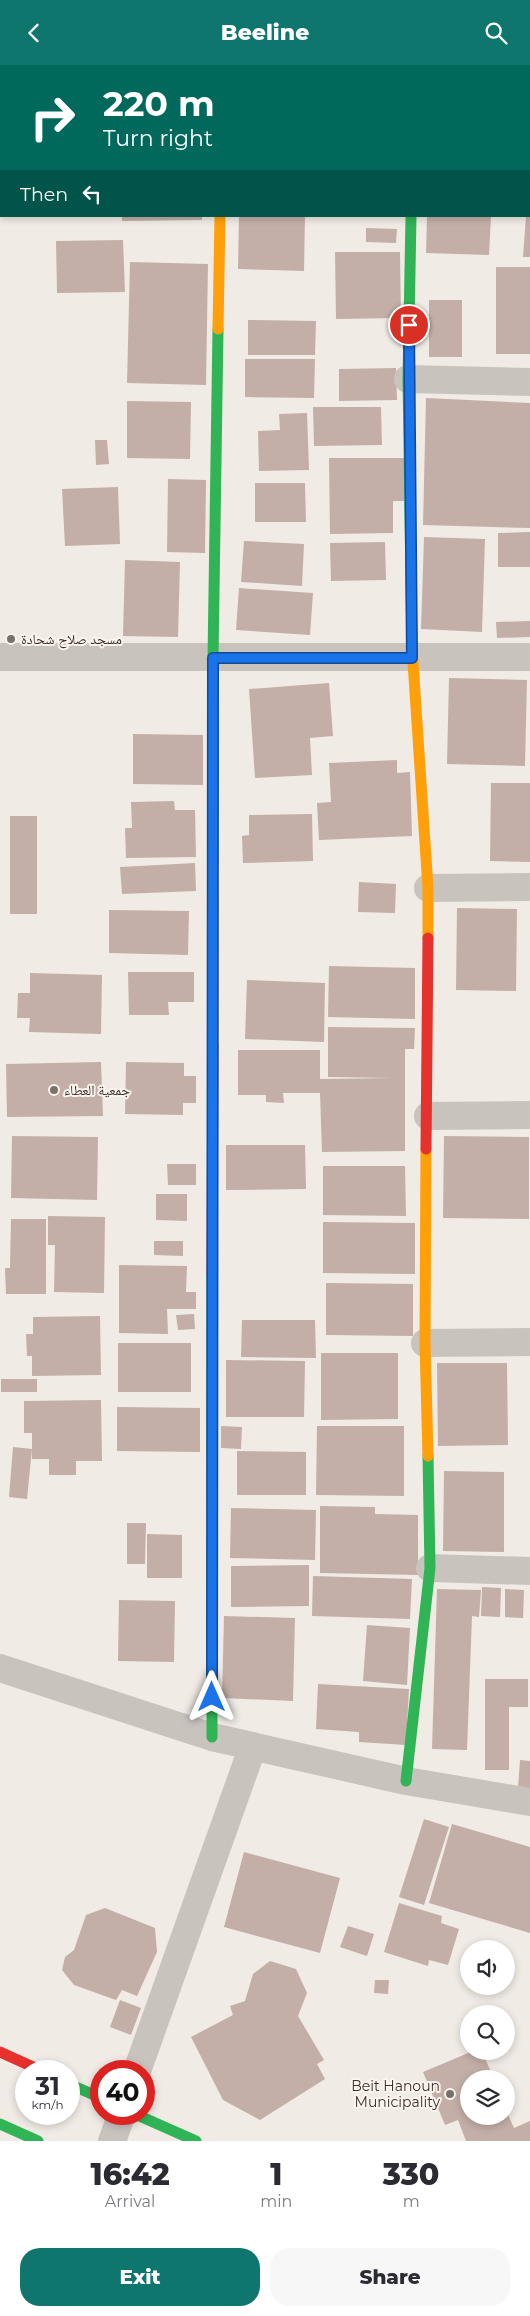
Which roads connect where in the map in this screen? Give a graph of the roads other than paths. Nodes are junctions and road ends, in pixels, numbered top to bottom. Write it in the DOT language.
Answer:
graph roads {
  1 [pos="220,217"];
  2 [pos="411,217"];
  3 [pos="408,379"];
  4 [pos="530,382"];
  5 [pos="0,657"];
  6 [pos="530,657"];
  7 [pos="213,658"];
  8 [pos="412,658"];
  9 [pos="530,887"];
  10 [pos="428,889"];
  11 [pos="530,1115"];
  12 [pos="428,1116"];
  13 [pos="530,1342"];
  14 [pos="425,1343"];
  15 [pos="430,1568"];
  16 [pos="530,1571"];
  17 [pos="0,1668"];
  18 [pos="212,1737"];
  19 [pos="253,1746"];
  20 [pos="406,1781"];
  21 [pos="530,1802"];
  22 [pos="0,2052"];
  23 [pos="18,2060"];
  24 [pos="141,2060"];
  25 [pos="155,2123"];
  26 [pos="0,2124"];
  27 [pos="118,2125"];
  28 [pos="38,2141"];
  29 [pos="112,2141"];
  30 [pos="196,2141"];
  1 -- 7 [label="street"];
  2 -- 3 [label="street"];
  3 -- 4 [label="street"];
  3 -- 8 [label="street"];
  5 -- 7 [label="street"];
  6 -- 8 [label="street"];
  7 -- 8 [label="street"];
  7 -- 18 [label="street"];
  8 -- 10 [label="street"];
  9 -- 10 [label="street"];
  10 -- 12 [label="street"];
  11 -- 12 [label="street"];
  12 -- 14 [label="street"];
  13 -- 14 [label="street"];
  14 -- 15 [label="street"];
  15 -- 16 [label="street"];
  15 -- 20 [label="street"];
  17 -- 18 [label="street"];
  18 -- 19 [label="street"];
  19 -- 20 [label="street"];
  19 -- 24 [label="street"];
  20 -- 21 [label="street"];
  22 -- 23 [label="street"];
  25 -- 30 [label="street"];
  26 -- 28 [label="street"];
  27 -- 29 [label="street"];
}
